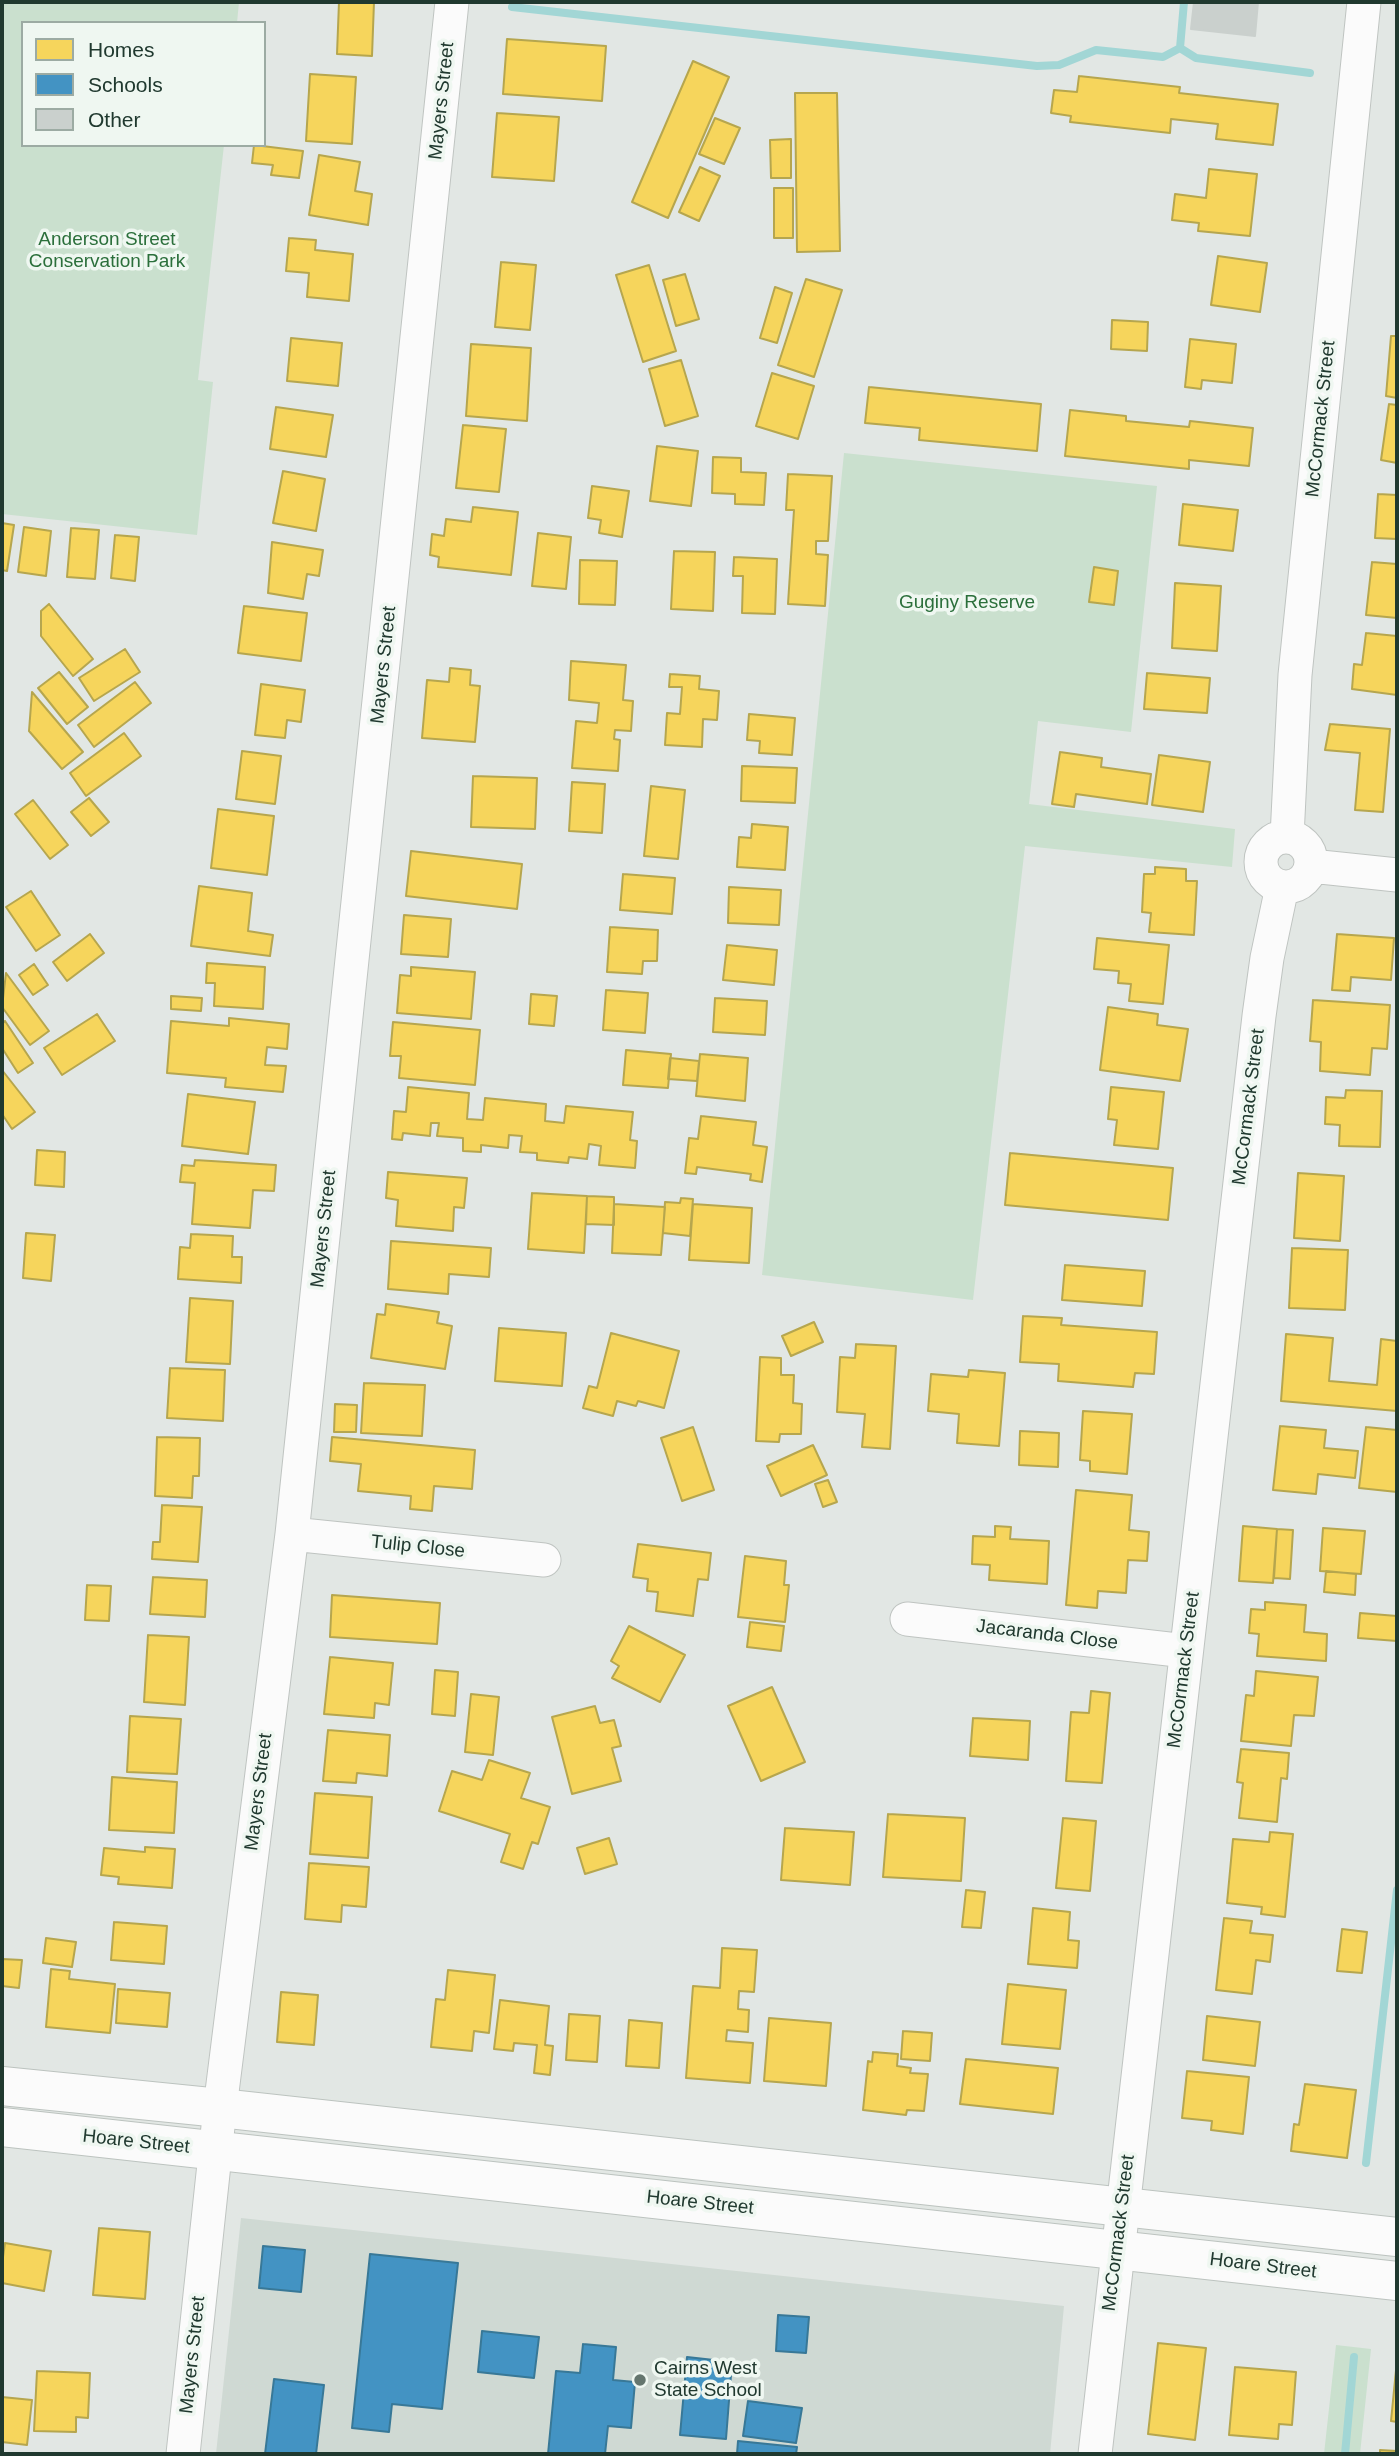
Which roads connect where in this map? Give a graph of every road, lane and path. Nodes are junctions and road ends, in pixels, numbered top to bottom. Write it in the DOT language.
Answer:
graph roads {
  1 [pos="452,2"];
  2 [pos="1364,2"];
  3 [pos="1287,837"];
  4 [pos="1311,866"];
  5 [pos="1397,875"];
  6 [pos="1282,887"];
  7 [pos="292,1534"];
  8 [pos="544,1560"];
  9 [pos="907,1619"];
  10 [pos="1186,1651"];
  11 [pos="2,2086"];
  12 [pos="220,2108"];
  13 [pos="2,2127"];
  14 [pos="215,2150"];
  15 [pos="1122,2206"];
  16 [pos="1397,2237"];
  17 [pos="1117,2249"];
  18 [pos="1397,2281"];
  19 [pos="183,2454"];
  20 [pos="1095,2454"];
  1 -- 7 [label="street, Mayers Street"];
  2 -- 3 [label="street, McCormack Street"];
  3 -- 4 [label="street"];
  3 -- 6 [label="street"];
  4 -- 5 [label="street"];
  4 -- 6 [label="street"];
  6 -- 10 [label="street, McCormack Street"];
  7 -- 8 [label="street, Tulip Close"];
  7 -- 12 [label="street, Mayers Street"];
  9 -- 10 [label="street, Jacaranda Close"];
  10 -- 15 [label="street, McCormack Street"];
  11 -- 12 [label="main road"];
  12 -- 14 [label="street, Mayers Street"];
  12 -- 15 [label="main road"];
  13 -- 14 [label="main road, Hoare Street"];
  14 -- 17 [label="main road, Hoare Street"];
  14 -- 19 [label="street, Mayers Street"];
  15 -- 16 [label="main road"];
  15 -- 17 [label="street, McCormack Street"];
  17 -- 18 [label="main road, Hoare Street"];
  17 -- 20 [label="street, McCormack Street"];
}
